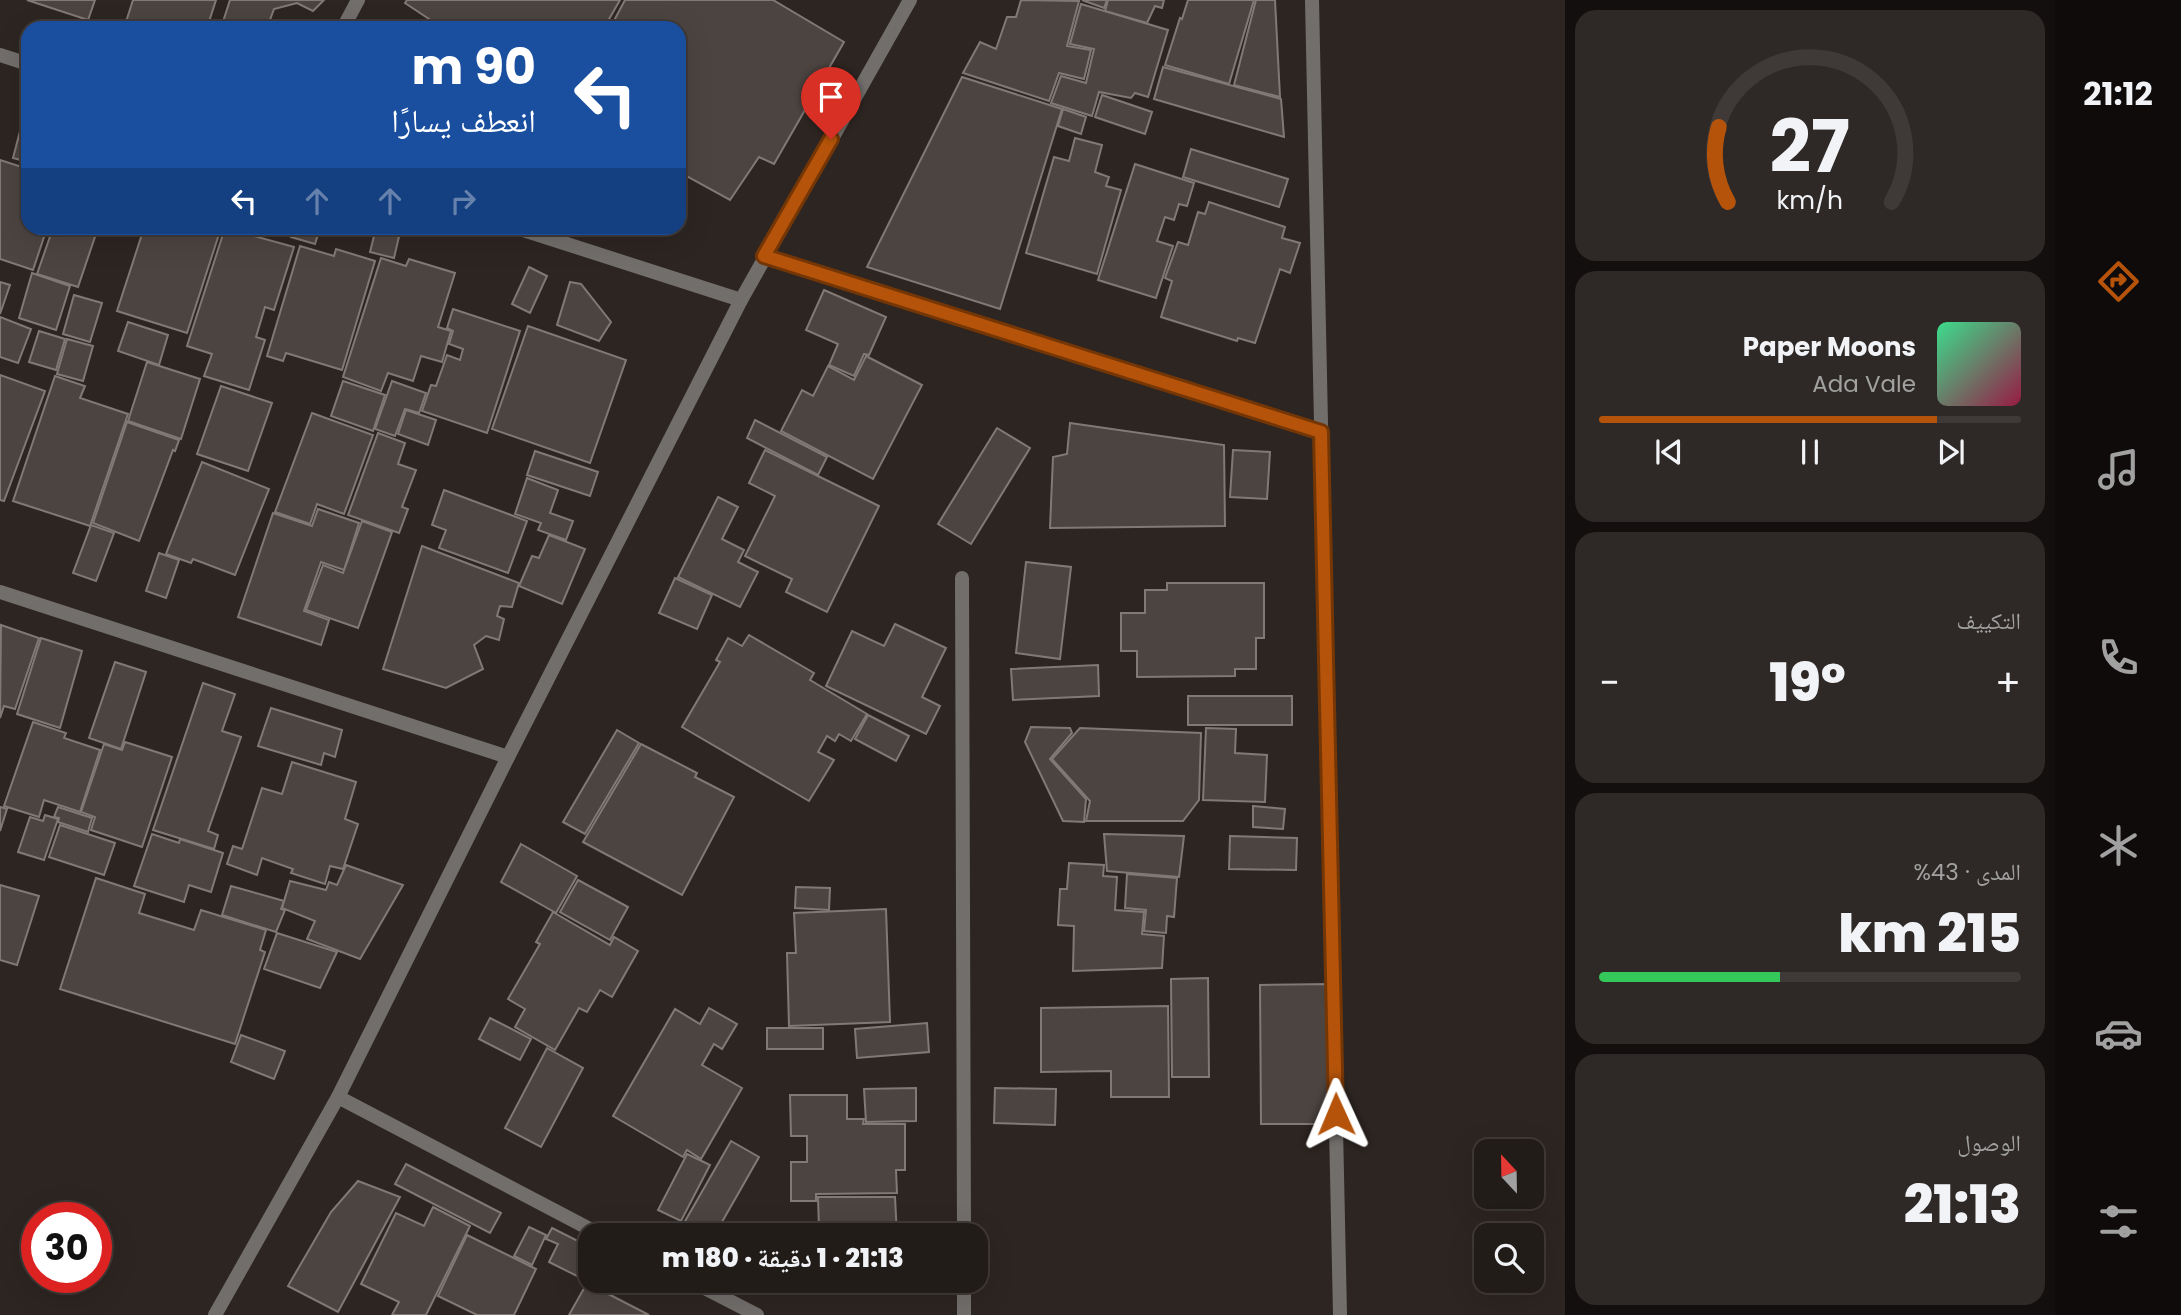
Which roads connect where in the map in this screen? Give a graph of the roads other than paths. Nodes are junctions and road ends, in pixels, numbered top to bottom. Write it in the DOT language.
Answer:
graph roads {
  1 [pos="358,0"];
  2 [pos="910,0"];
  3 [pos="1312,0"];
  4 [pos="346,21"];
  5 [pos="0,55"];
  6 [pos="21,62"];
  7 [pos="539,235"];
  8 [pos="764,256"];
  9 [pos="741,300"];
  10 [pos="1321,432"];
  11 [pos="962,578"];
  12 [pos="0,592"];
  13 [pos="508,757"];
  14 [pos="338,1097"];
  15 [pos="578,1223"];
  16 [pos="964,1223"];
  17 [pos="714,1293"];
  18 [pos="964,1293"];
  19 [pos="215,1315"];
  20 [pos="757,1315"];
  21 [pos="964,1315"];
  22 [pos="1340,1315"];
  1 -- 4 [label="street"];
  2 -- 8 [label="street"];
  3 -- 10 [label="street"];
  5 -- 6 [label="street"];
  7 -- 9 [label="street"];
  8 -- 9 [label="street"];
  8 -- 10 [label="street"];
  9 -- 13 [label="street"];
  10 -- 22 [label="street"];
  11 -- 16 [label="street"];
  12 -- 13 [label="street"];
  13 -- 14 [label="street"];
  14 -- 15 [label="street"];
  14 -- 19 [label="street"];
  17 -- 20 [label="street"];
  18 -- 21 [label="street"];
}
